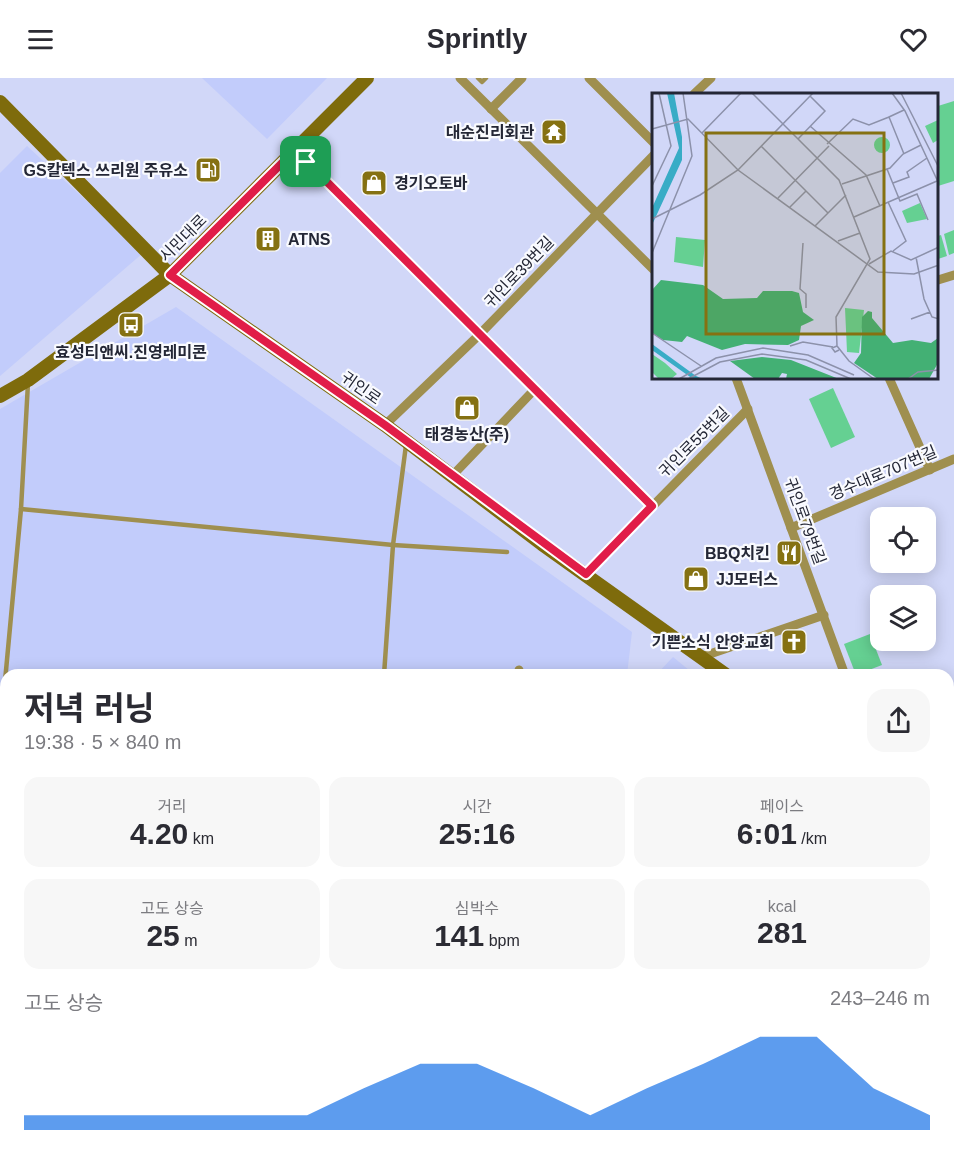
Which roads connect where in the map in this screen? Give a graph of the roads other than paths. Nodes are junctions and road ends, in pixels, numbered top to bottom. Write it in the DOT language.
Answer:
graph roads {
  1 [pos="367,78"];
  2 [pos="461,78"];
  3 [pos="478,78"];
  4 [pos="486,78"];
  5 [pos="522,78"];
  6 [pos="589,78"];
  7 [pos="711,78"];
  8 [pos="695,93"];
  9 [pos="0,102"];
  10 [pos="491,109"];
  11 [pos="652,138"];
  12 [pos="295,150"];
  13 [pos="652,157"];
  14 [pos="597,214"];
  15 [pos="652,268"];
  16 [pos="170,275"];
  17 [pos="954,275"];
  18 [pos="939,280"];
  19 [pos="479,335"];
  20 [pos="28,380"];
  21 [pos="737,380"];
  22 [pos="890,380"];
  23 [pos="534,390"];
  24 [pos="0,396"];
  25 [pos="747,409"];
  26 [pos="385,425"];
  27 [pos="406,442"];
  28 [pos="954,459"];
  29 [pos="930,470"];
  30 [pos="452,476"];
  31 [pos="652,506"];
  32 [pos="21,509"];
  33 [pos="791,528"];
  34 [pos="393,545"];
  35 [pos="507,552"];
  36 [pos="586,574"];
  37 [pos="824,615"];
  38 [pos="701,657"];
  39 [pos="6,669"];
  40 [pos="384,669"];
  41 [pos="718,669"];
  42 [pos="843,669"];
  1 -- 12 [label="street, 시민대로"];
  2 -- 10 [label="street"];
  3 -- 4 [label="lane"];
  5 -- 10 [label="street"];
  6 -- 11 [label="street"];
  7 -- 8 [label="street"];
  9 -- 16 [label="street, 귀인로"];
  10 -- 14 [label="street"];
  12 -- 16 [label="street, 시민대로"];
  12 -- 19 [label="street"];
  13 -- 14 [label="street, 귀인로39번길"];
  14 -- 15 [label="street"];
  14 -- 19 [label="street, 귀인로39번길"];
  16 -- 20 [label="street, 시민대로"];
  16 -- 26 [label="street, 귀인로"];
  17 -- 18 [label="street"];
  19 -- 23 [label="street"];
  19 -- 26 [label="street, 귀인로39번길"];
  20 -- 24 [label="street, 시민대로"];
  20 -- 32 [label="lane"];
  21 -- 25 [label="street, 귀인로79번길"];
  22 -- 29 [label="street"];
  23 -- 30 [label="street"];
  23 -- 31 [label="street"];
  25 -- 31 [label="street, 귀인로55번길"];
  25 -- 33 [label="street, 귀인로79번길"];
  26 -- 27 [label="street, 귀인로"];
  27 -- 30 [label="street, 귀인로"];
  27 -- 34 [label="lane"];
  28 -- 29 [label="street, 경수대로707번길"];
  29 -- 33 [label="street, 경수대로707번길"];
  30 -- 36 [label="street, 귀인로"];
  31 -- 36 [label="street, 귀인로55번길"];
  32 -- 34 [label="lane"];
  32 -- 39 [label="lane"];
  33 -- 37 [label="street, 귀인로79번길"];
  34 -- 35 [label="lane"];
  34 -- 40 [label="lane"];
  36 -- 38 [label="street, 귀인로"];
  37 -- 38 [label="street"];
  37 -- 42 [label="street, 귀인로79번길"];
  38 -- 41 [label="street, 귀인로"];
}
